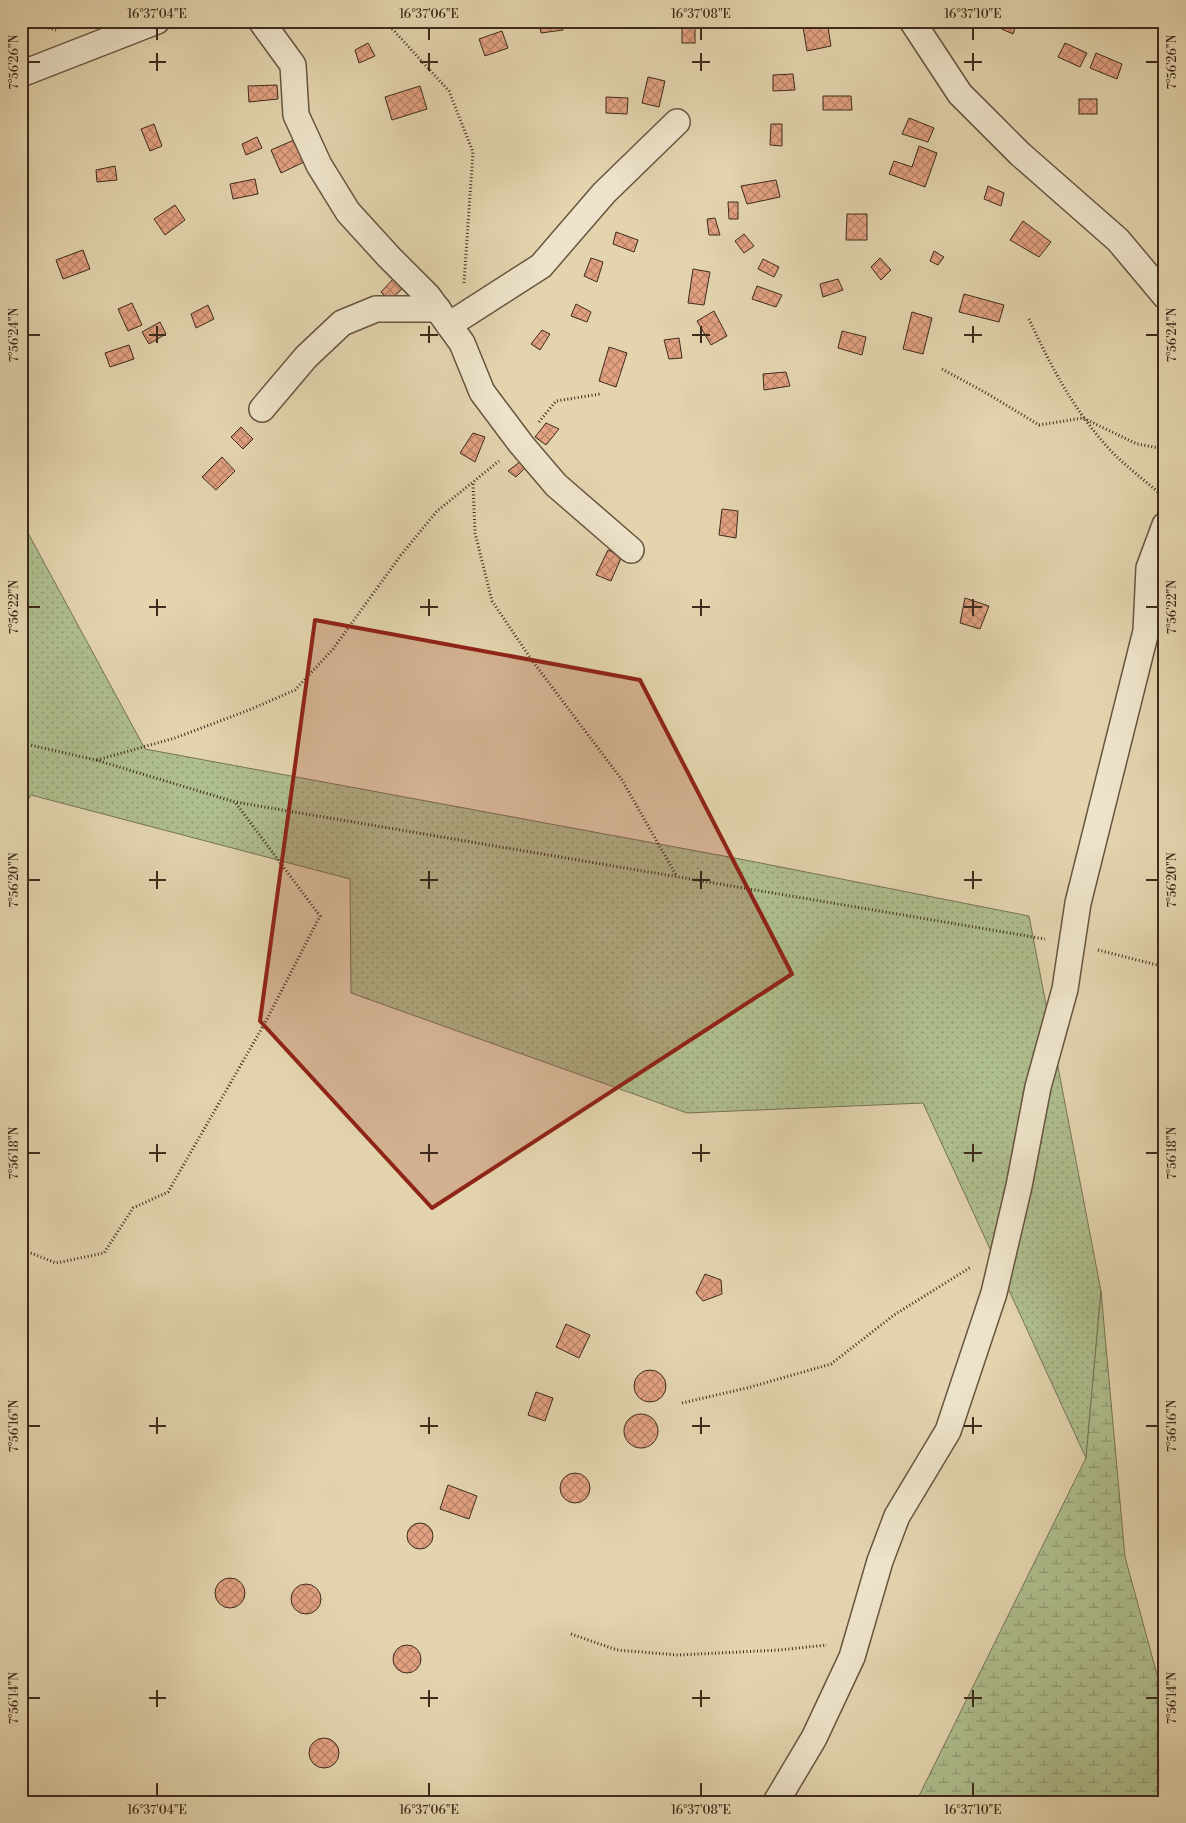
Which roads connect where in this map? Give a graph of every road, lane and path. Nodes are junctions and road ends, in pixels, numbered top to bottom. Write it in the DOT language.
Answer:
graph roads {
  1 [pos="157,21"];
  2 [pos="262,21"];
  3 [pos="385,21"];
  4 [pos="912,21"];
  5 [pos="21,74"];
  6 [pos="677,122"];
  7 [pos="1165,296"];
  8 [pos="470,311"];
  9 [pos="443,317"];
  10 [pos="1029,318"];
  11 [pos="942,369"];
  12 [pos="600,394"];
  13 [pos="262,409"];
  14 [pos="1083,418"];
  15 [pos="520,444"];
  16 [pos="1165,449"];
  17 [pos="472,483"];
  18 [pos="1165,497"];
  19 [pos="1165,525"];
  20 [pos="631,550"];
  21 [pos="21,743"];
  22 [pos="96,760"];
  23 [pos="235,802"];
  24 [pos="676,875"];
  25 [pos="1072,943"];
  26 [pos="1165,967"];
  27 [pos="1005,1246"];
  28 [pos="21,1249"];
  29 [pos="682,1403"];
  30 [pos="571,1634"];
  31 [pos="852,1657"];
  32 [pos="776,1802"];
  1 -- 5 [label="street"];
  2 -- 9 [label="street"];
  3 -- 8 [label="path"];
  4 -- 7 [label="street"];
  6 -- 8 [label="street"];
  8 -- 9 [label="street"];
  9 -- 13 [label="street"];
  9 -- 15 [label="street"];
  10 -- 14 [label="path"];
  11 -- 14 [label="path"];
  12 -- 15 [label="path"];
  14 -- 16 [label="path"];
  14 -- 18 [label="path"];
  15 -- 17 [label="path"];
  15 -- 20 [label="street"];
  17 -- 22 [label="path"];
  17 -- 24 [label="path"];
  19 -- 25 [label="street"];
  21 -- 22 [label="path"];
  22 -- 23 [label="path"];
  23 -- 24 [label="path"];
  23 -- 28 [label="path"];
  24 -- 25 [label="path"];
  25 -- 26 [label="path"];
  25 -- 27 [label="street"];
  27 -- 29 [label="path"];
  27 -- 31 [label="street"];
  30 -- 31 [label="path"];
  31 -- 32 [label="street"];
}
